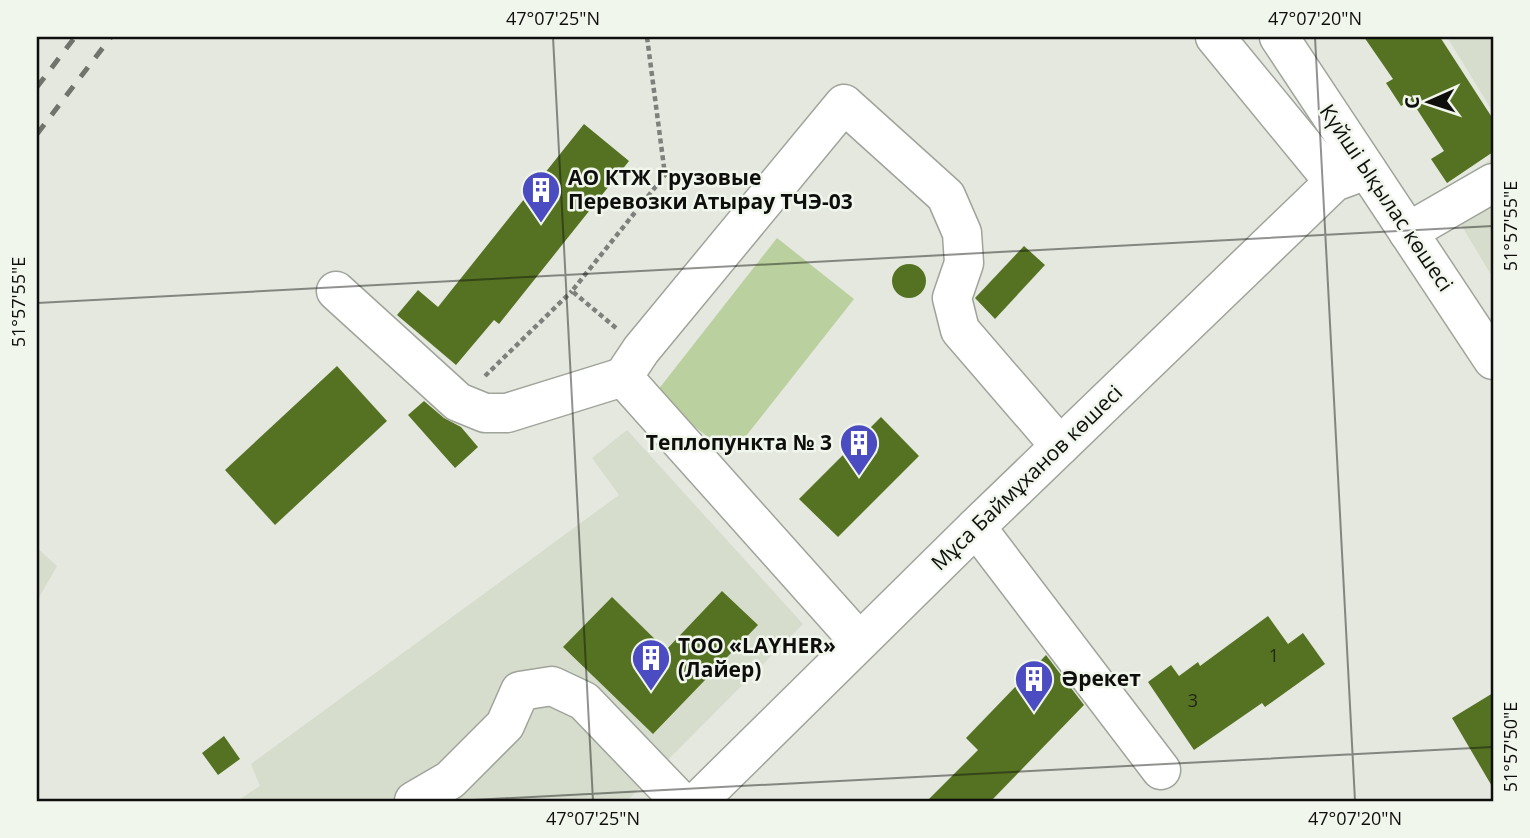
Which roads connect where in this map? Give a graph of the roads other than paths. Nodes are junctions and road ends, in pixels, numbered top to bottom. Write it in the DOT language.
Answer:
graph roads {
  1 [pos="1215,37"];
  2 [pos="1279,37"];
  3 [pos="1351,176"];
  4 [pos="1493,183"];
  5 [pos="1409,233"];
  6 [pos="336,291"];
  7 [pos="1493,360"];
  8 [pos="632,363"];
  9 [pos="1059,446"];
  10 [pos="976,527"];
  11 [pos="859,641"];
  12 [pos="1161,771"];
  13 [pos="414,801"];
  14 [pos="680,801"];
  15 [pos="698,801"];
  1 -- 3 [label="street"];
  2 -- 3 [label="street, Күйші Ықылас көшесі"];
  3 -- 5 [label="street, Күйші Ықылас көшесі"];
  3 -- 9 [label="street, Мұса Баймұханов көшесі"];
  4 -- 5 [label="street"];
  5 -- 7 [label="street, Күйші Ықылас көшесі"];
  6 -- 8 [label="street"];
  8 -- 9 [label="street"];
  8 -- 11 [label="street"];
  9 -- 10 [label="street, Мұса Баймұханов көшесі"];
  10 -- 11 [label="street, Мұса Баймұханов көшесі"];
  10 -- 12 [label="street"];
  11 -- 15 [label="street, Мұса Баймұханов көшесі"];
  13 -- 14 [label="street"];
}
